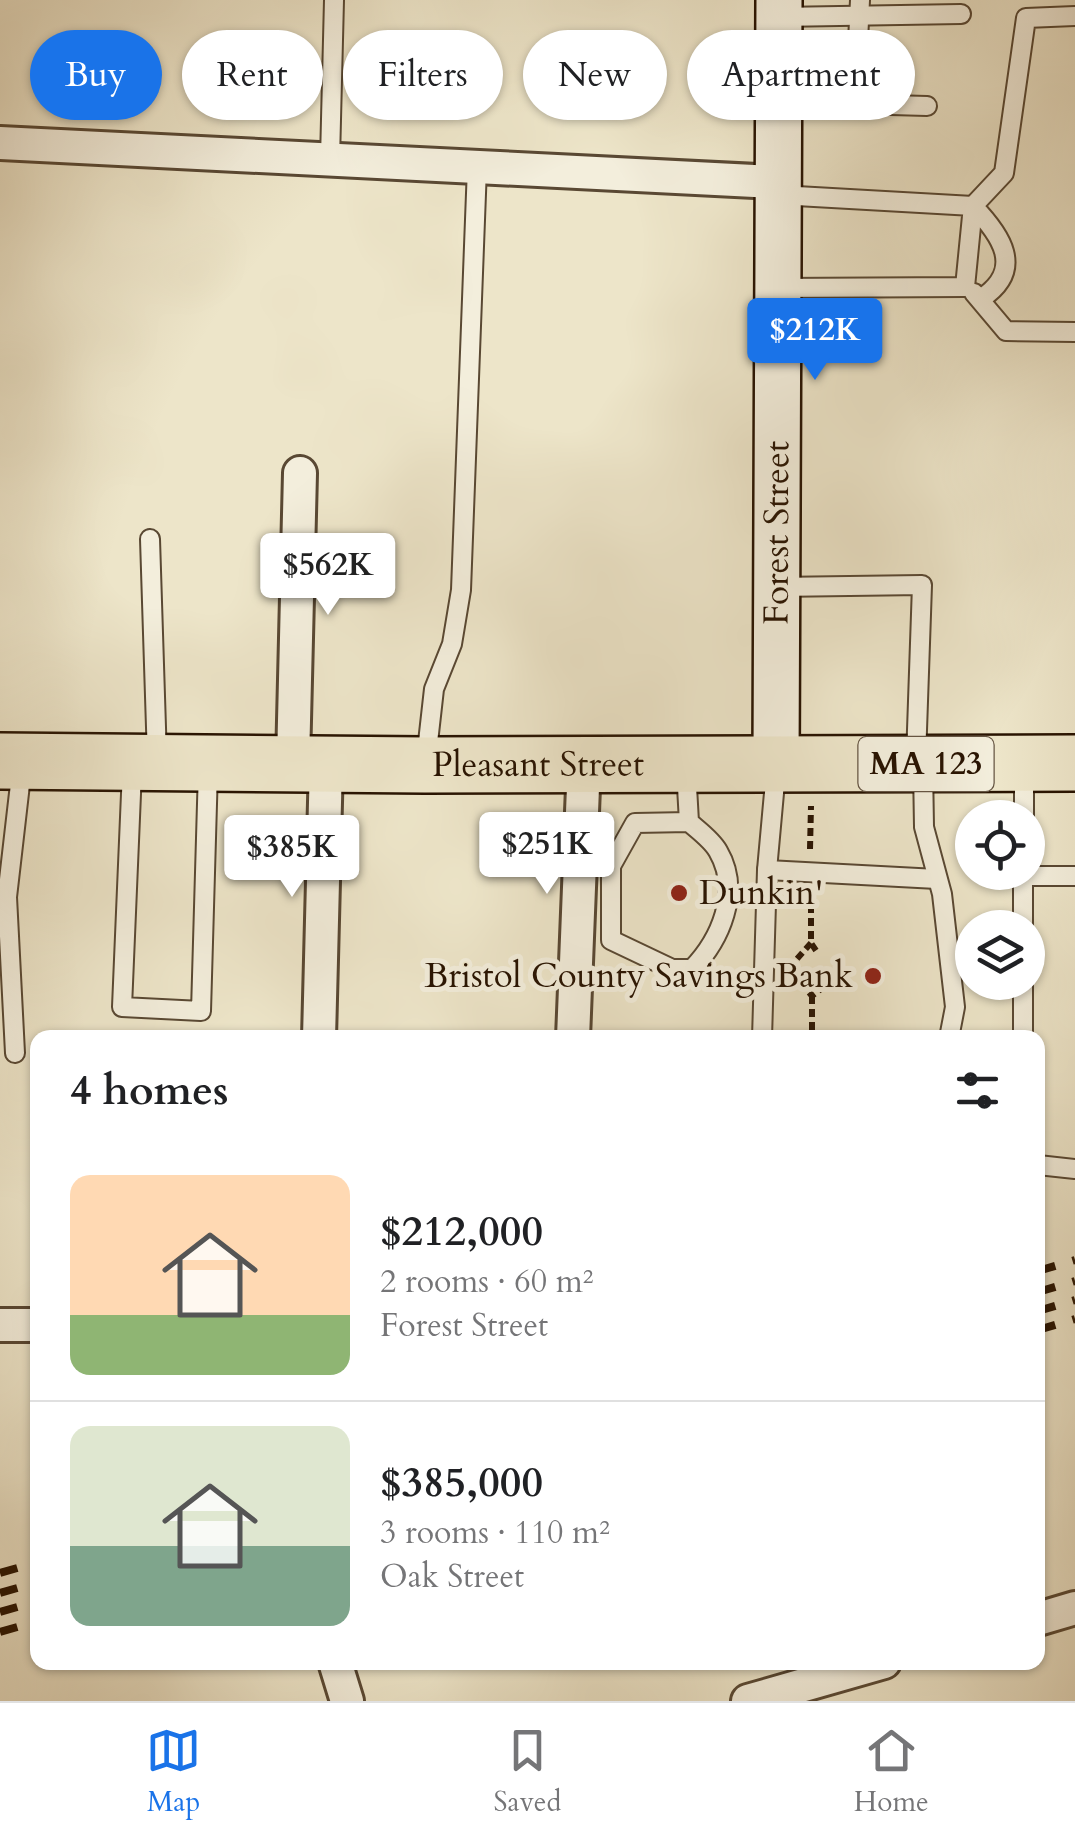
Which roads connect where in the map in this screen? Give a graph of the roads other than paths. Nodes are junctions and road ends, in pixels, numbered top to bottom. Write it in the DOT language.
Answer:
graph roads {
  1 [pos="334,0"];
  2 [pos="779,8"];
  3 [pos="859,8"];
  4 [pos="961,14"];
  5 [pos="1075,16"];
  6 [pos="926,106"];
  7 [pos="0,142"];
  8 [pos="330,159"];
  9 [pos="477,166"];
  10 [pos="776,188"];
  11 [pos="973,206"];
  12 [pos="965,287"];
  13 [pos="776,288"];
  14 [pos="982,298"];
  15 [pos="1075,332"];
  16 [pos="300,473"];
  17 [pos="150,539"];
  18 [pos="776,587"];
  19 [pos="166,760"];
  20 [pos="11,761"];
  21 [pos="584,762"];
  22 [pos="310,763"];
  23 [pos="686,763"];
  24 [pos="1050,763"];
  25 [pos="920,764"];
  26 [pos="426,765"];
  27 [pos="794,786"];
  28 [pos="1033,800"];
  29 [pos="690,822"];
  30 [pos="767,870"];
  31 [pos="1045,875"];
  32 [pos="1075,876"];
  33 [pos="937,878"];
  34 [pos="578,914"];
  35 [pos="611,915"];
  36 [pos="1023,1000"];
  37 [pos="319,1030"];
  38 [pos="574,1030"];
  39 [pos="762,1030"];
  40 [pos="951,1030"];
  41 [pos="1023,1030"];
  42 [pos="15,1053"];
  43 [pos="1045,1167"];
  44 [pos="1075,1169"];
  45 [pos="0,1325"];
  46 [pos="30,1325"];
  47 [pos="1075,1608"];
  48 [pos="1045,1617"];
  49 [pos="337,1670"];
  50 [pos="856,1670"];
  51 [pos="347,1701"];
  52 [pos="748,1701"];
  1 -- 8 [label="lane"];
  2 -- 3 [label="lane"];
  2 -- 10 [label="main road, Forest Street"];
  3 -- 4 [label="lane"];
  3 -- 6 [label="lane"];
  5 -- 11 [label="lane"];
  7 -- 8 [label="street"];
  8 -- 9 [label="street"];
  9 -- 10 [label="street"];
  9 -- 26 [label="lane"];
  10 -- 11 [label="lane"];
  10 -- 13 [label="main road, Forest Street"];
  11 -- 12 [label="lane"];
  11 -- 14 [label="lane"];
  12 -- 13 [label="lane"];
  12 -- 14 [label="lane"];
  13 -- 18 [label="main road, Forest Street"];
  14 -- 15 [label="lane"];
  16 -- 22 [label="street"];
  17 -- 19 [label="lane"];
  18 -- 25 [label="lane"];
  18 -- 27 [label="main road, Forest Street"];
  19 -- 19 [label="lane"];
  19 -- 20 [label="highway, Pleasant Street / MA 123"];
  19 -- 22 [label="highway, Pleasant Street / MA 123"];
  20 -- 42 [label="lane"];
  21 -- 23 [label="highway, Pleasant Street / MA 123"];
  21 -- 26 [label="highway, Pleasant Street / MA 123"];
  21 -- 34 [label="street"];
  22 -- 26 [label="highway, Pleasant Street / MA 123"];
  22 -- 37 [label="street"];
  23 -- 27 [label="highway, Pleasant Street / MA 123"];
  23 -- 29 [label="lane"];
  24 -- 25 [label="highway, Pleasant Street / MA 123"];
  24 -- 28 [label="lane"];
  25 -- 27 [label="highway, Pleasant Street / MA 123"];
  25 -- 33 [label="lane"];
  27 -- 30 [label="lane"];
  29 -- 35 [label="lane"];
  29 -- 35 [label="lane"];
  30 -- 33 [label="lane"];
  30 -- 39 [label="lane"];
  31 -- 32 [label="lane"];
  33 -- 40 [label="lane"];
  34 -- 35 [label="lane"];
  34 -- 38 [label="street"];
  36 -- 41 [label="lane"];
  43 -- 44 [label="lane"];
  45 -- 46 [label="street"];
  47 -- 48 [label="street"];
  49 -- 51 [label="street"];
  50 -- 52 [label="street"];
}
